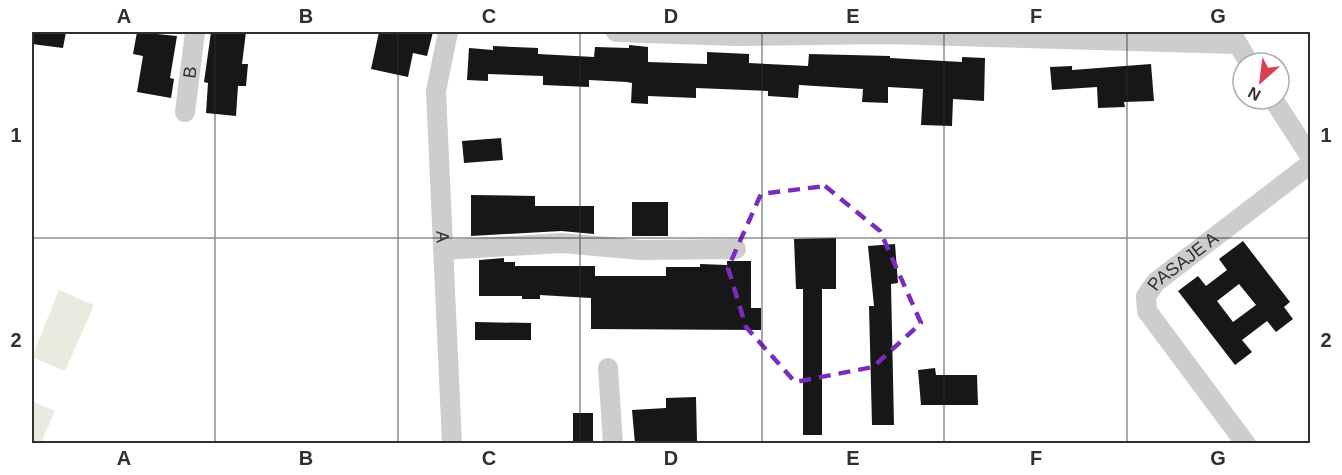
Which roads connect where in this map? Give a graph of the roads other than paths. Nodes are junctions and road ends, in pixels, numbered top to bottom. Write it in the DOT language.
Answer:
graph roads {
  1 [pos="195,32"];
  2 [pos="448,32"];
  3 [pos="616,32"];
  4 [pos="738,34"];
  5 [pos="1069,36"];
  6 [pos="1233,38"];
  7 [pos="1241,51"];
  8 [pos="1281,111"];
  9 [pos="185,112"];
  10 [pos="1311,156"];
  11 [pos="1311,164"];
  12 [pos="735,249"];
  13 [pos="443,250"];
  14 [pos="608,368"];
  15 [pos="452,444"];
  16 [pos="613,444"];
  17 [pos="1246,444"];
  1 -- 9 [label="street, B"];
  2 -- 13 [label="street, A"];
  3 -- 4 [label="street"];
  4 -- 5 [label="street"];
  5 -- 6 [label="street"];
  6 -- 7 [label="street"];
  8 -- 10 [label="street"];
  11 -- 17 [label="street, PASAJE A"];
  12 -- 13 [label="street"];
  13 -- 15 [label="street, A"];
  14 -- 16 [label="street"];
}
